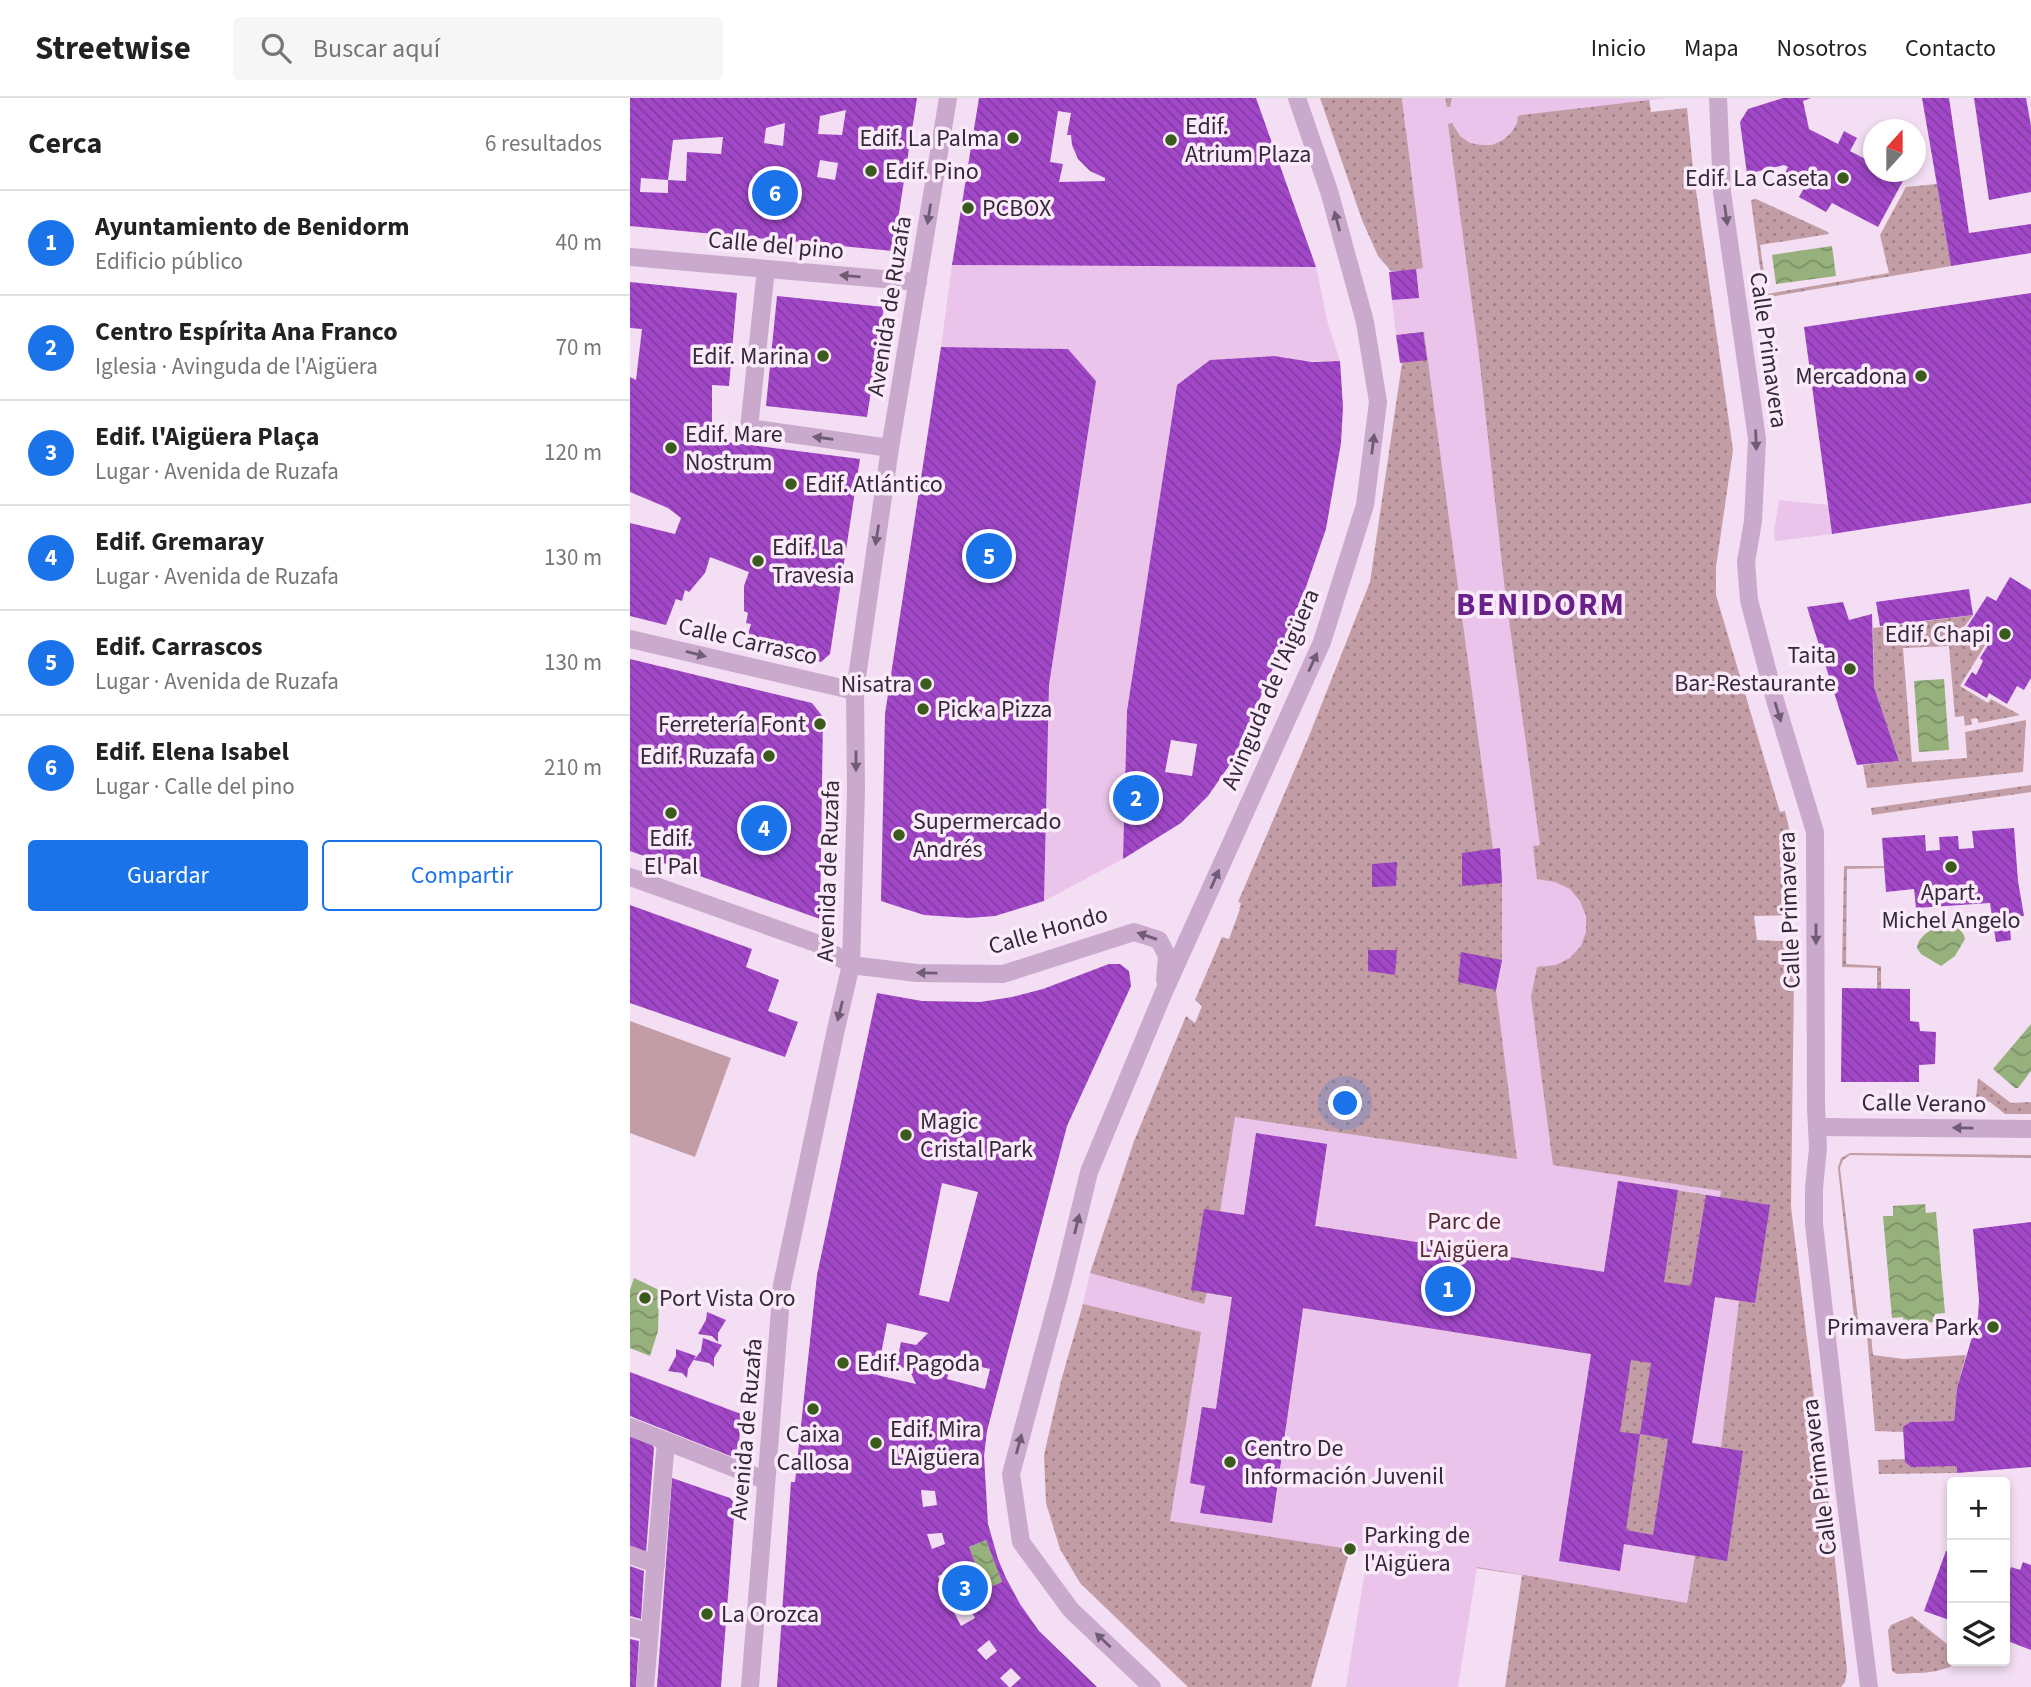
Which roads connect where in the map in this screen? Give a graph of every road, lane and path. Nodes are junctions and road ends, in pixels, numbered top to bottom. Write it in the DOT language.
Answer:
graph roads {
  1 [pos="948,98"];
  2 [pos="1297,98"];
  3 [pos="1718,98"];
  4 [pos="630,257"];
  5 [pos="766,269"];
  6 [pos="918,282"];
  7 [pos="890,448"];
  8 [pos="630,639"];
  9 [pos="855,691"];
  10 [pos="630,877"];
  11 [pos="851,964"];
  12 [pos="1163,994"];
  13 [pos="1817,1127"];
  14 [pos="2031,1129"];
  15 [pos="630,1427"];
  16 [pos="666,1441"];
  17 [pos="765,1480"];
  18 [pos="630,1555"];
  19 [pos="656,1564"];
  20 [pos="630,1627"];
  21 [pos="649,1632"];
  22 [pos="645,1687"];
  23 [pos="750,1687"];
  24 [pos="1152,1687"];
  25 [pos="1869,1687"];
  1 -- 6 [label="street, Avenida de Ruzafa, one-way"];
  12 -- 2 [label="street, Avinguda de l'Aigüera, one-way"];
  3 -- 13 [label="street, Calle Primavera, one-way"];
  4 -- 5 [label="street, Calle del pino"];
  6 -- 5 [label="street, Calle del pino, one-way"];
  7 -- 5 [label="street, one-way"];
  6 -- 7 [label="street, Avenida de Ruzafa"];
  7 -- 9 [label="street, Avenida de Ruzafa, one-way"];
  8 -- 9 [label="street, Calle Carrasco, one-way"];
  9 -- 11 [label="street, Avenida de Ruzafa, one-way"];
  10 -- 11 [label="street"];
  12 -- 11 [label="street, Calle Hondo, one-way"];
  11 -- 17 [label="street, Avenida de Ruzafa, one-way"];
  24 -- 12 [label="street, one-way"];
  14 -- 13 [label="street, Calle Verano, one-way"];
  13 -- 25 [label="street, Calle Primavera"];
  15 -- 16 [label="street"];
  16 -- 17 [label="street"];
  16 -- 19 [label="street"];
  17 -- 23 [label="street, Avenida de Ruzafa"];
  18 -- 19 [label="street"];
  19 -- 21 [label="street"];
  20 -- 21 [label="street"];
  21 -- 22 [label="street"];
}
